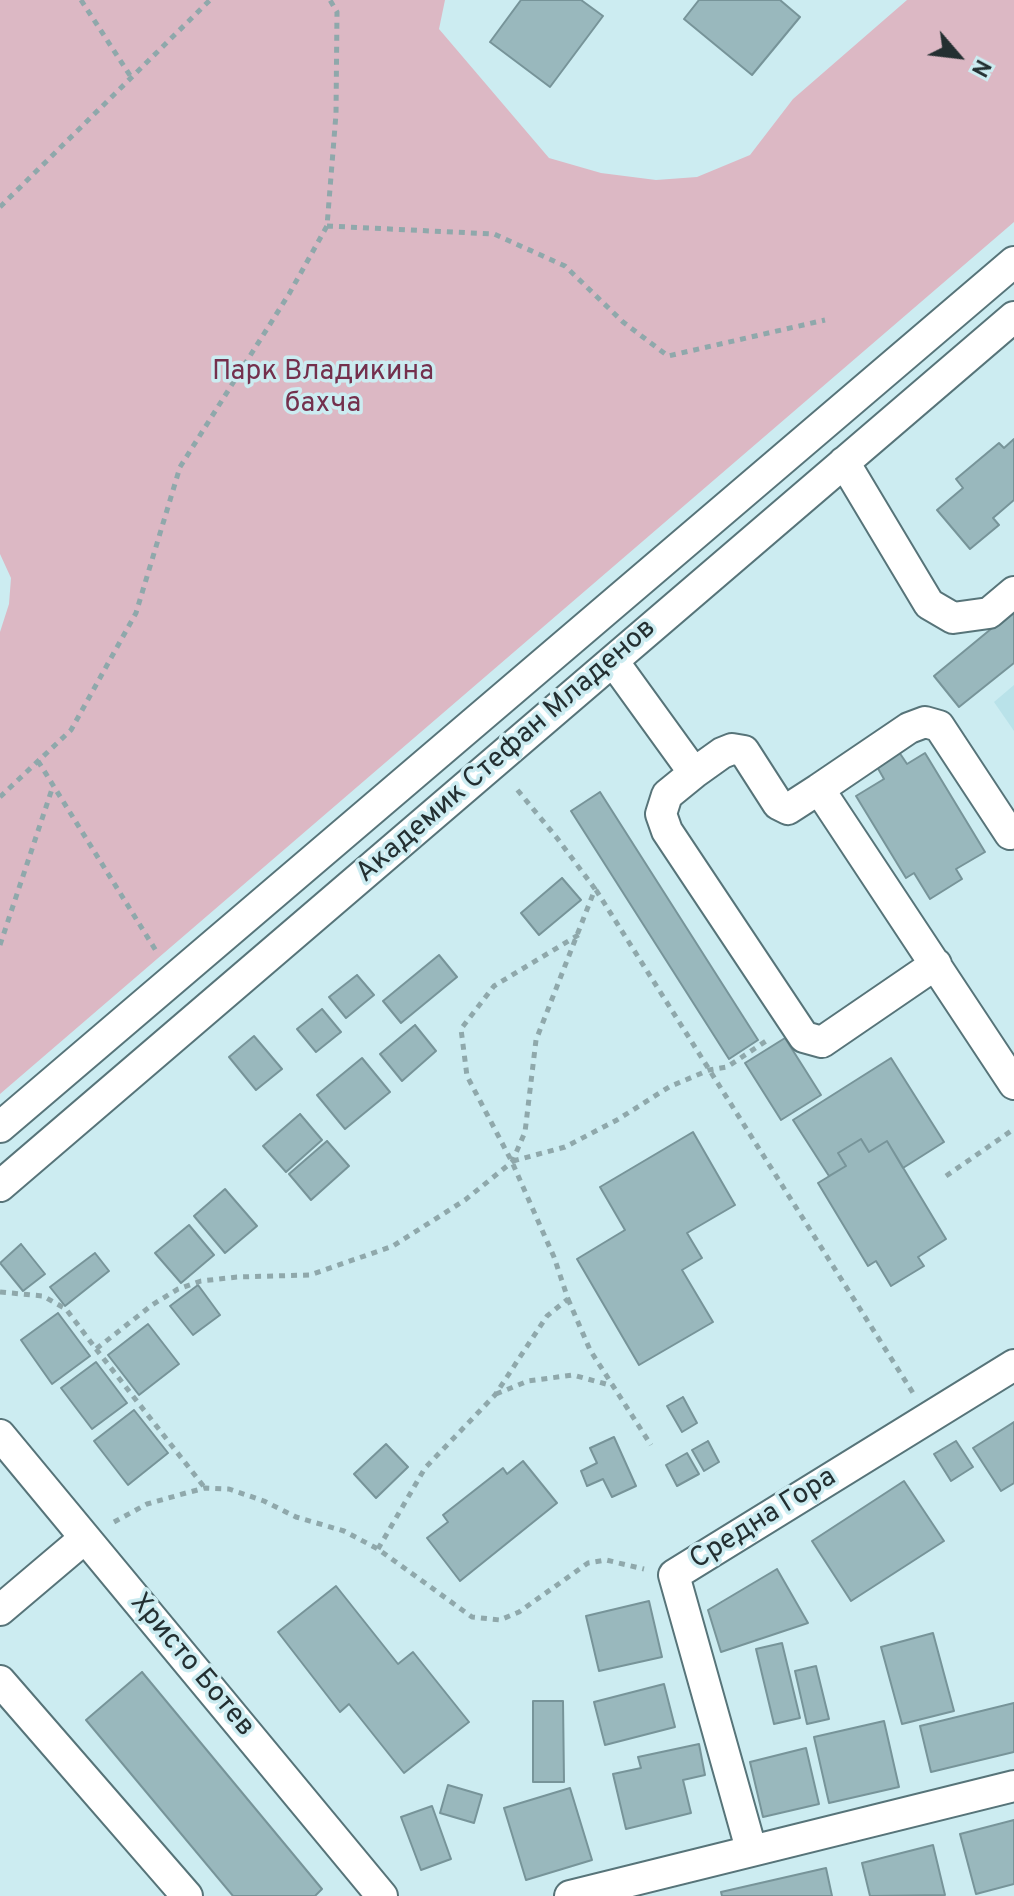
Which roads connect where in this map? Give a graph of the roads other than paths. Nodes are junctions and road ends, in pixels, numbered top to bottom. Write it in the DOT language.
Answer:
graph roads {
  1 [pos="1014,262"];
  2 [pos="1014,317"];
  3 [pos="844,462"];
  4 [pos="1014,592"];
  5 [pos="613,661"];
  6 [pos="694,773"];
  7 [pos="819,789"];
  8 [pos="1010,834"];
  9 [pos="936,964"];
  10 [pos="1014,1084"];
  11 [pos="0,1127"];
  12 [pos="0,1186"];
  13 [pos="1014,1365"];
  14 [pos="0,1435"];
  15 [pos="85,1538"];
  16 [pos="0,1610"];
  17 [pos="0,1681"];
  18 [pos="1014,1786"];
  19 [pos="751,1849"];
  20 [pos="187,1896"];
  21 [pos="382,1896"];
  22 [pos="570,1896"];
  1 -- 11 [label="street, Академик Стефан Младенов"];
  2 -- 3 [label="street, Академик Стефан Младенов"];
  3 -- 4 [label="street"];
  3 -- 5 [label="street, Академик Стефан Младенов"];
  5 -- 6 [label="street"];
  5 -- 12 [label="street, Академик Стефан Младенов"];
  6 -- 7 [label="street"];
  6 -- 9 [label="street"];
  7 -- 8 [label="street"];
  7 -- 9 [label="street"];
  9 -- 10 [label="street"];
  13 -- 19 [label="street, Средна Гора"];
  14 -- 15 [label="street, Христо Ботев"];
  15 -- 16 [label="street"];
  15 -- 21 [label="street, Христо Ботев"];
  17 -- 20 [label="street"];
  18 -- 19 [label="street"];
  19 -- 22 [label="street"];
}
